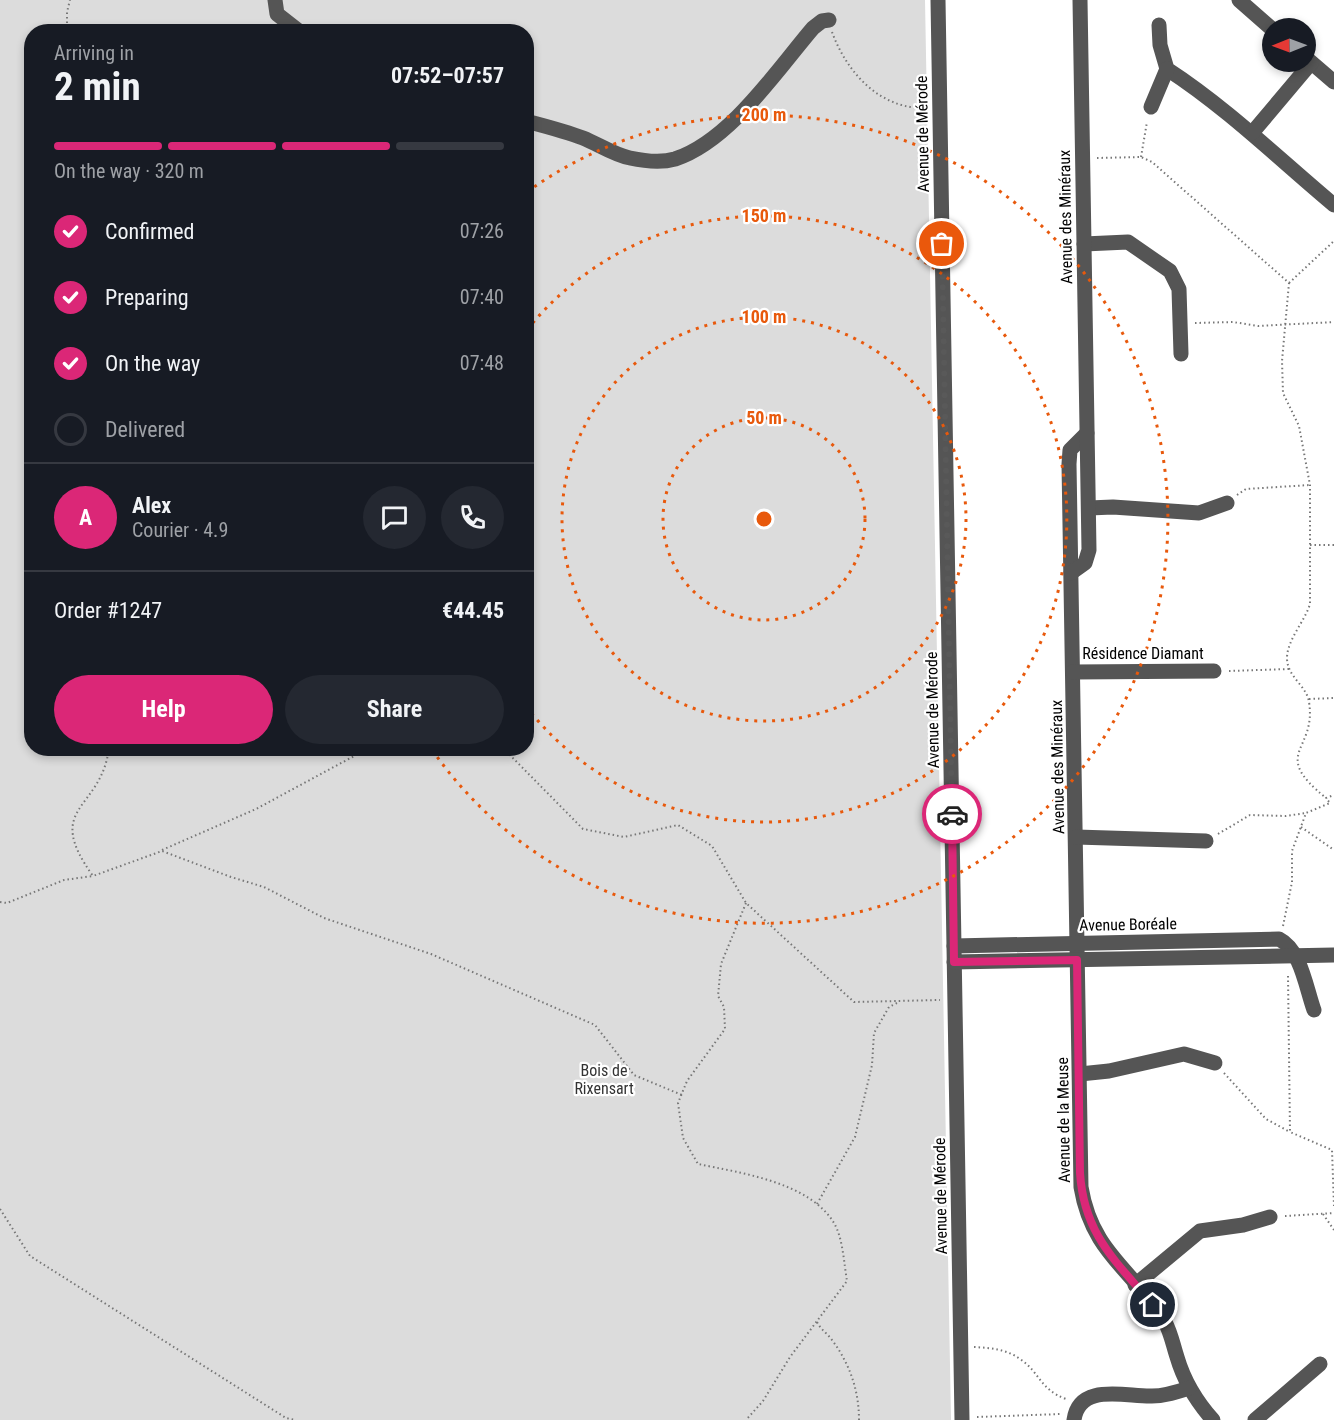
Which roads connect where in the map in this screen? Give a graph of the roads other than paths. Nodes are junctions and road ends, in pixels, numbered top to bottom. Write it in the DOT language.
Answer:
graph roads {
  1 [pos="275,0"];
  2 [pos="938,0"];
  3 [pos="1080,0"];
  4 [pos="1239,0"];
  5 [pos="829,20"];
  6 [pos="1262,20"];
  7 [pos="290,24"];
  8 [pos="1159,25"];
  9 [pos="1316,67"];
  10 [pos="1167,69"];
  11 [pos="1299,72"];
  12 [pos="1334,82"];
  13 [pos="1151,107"];
  14 [pos="534,123"];
  15 [pos="1252,133"];
  16 [pos="1334,205"];
  17 [pos="1084,244"];
  18 [pos="1180,354"];
  19 [pos="1087,434"];
  20 [pos="1227,503"];
  21 [pos="1089,508"];
  22 [pos="1071,573"];
  23 [pos="1214,671"];
  24 [pos="1073,672"];
  25 [pos="1076,837"];
  26 [pos="1206,842"];
  27 [pos="1077,943"];
  28 [pos="954,946"];
  29 [pos="1334,955"];
  30 [pos="1291,956"];
  31 [pos="1077,960"];
  32 [pos="954,962"];
  33 [pos="1314,1010"];
  34 [pos="1215,1063"];
  35 [pos="1080,1074"];
  36 [pos="1270,1217"];
  37 [pos="1135,1285"];
  38 [pos="1320,1364"];
  39 [pos="1189,1388"];
  40 [pos="1077,1413"];
  41 [pos="962,1419"];
  42 [pos="1213,1420"];
  43 [pos="1255,1420"];
  1 -- 7 [label="street"];
  2 -- 28 [label="street, Avenue de Mérode"];
  3 -- 17 [label="street, Avenue des Minéraux"];
  4 -- 6 [label="street"];
  5 -- 14 [label="street"];
  8 -- 10 [label="street"];
  9 -- 12 [label="street"];
  10 -- 13 [label="street"];
  10 -- 15 [label="street"];
  11 -- 15 [label="street"];
  15 -- 16 [label="street"];
  17 -- 18 [label="street"];
  17 -- 19 [label="street, Avenue des Minéraux"];
  19 -- 21 [label="street, Avenue des Minéraux"];
  19 -- 22 [label="street, Avenue des Minéraux"];
  20 -- 21 [label="street"];
  21 -- 22 [label="street, Avenue des Minéraux"];
  22 -- 24 [label="street, Avenue des Minéraux"];
  23 -- 24 [label="street, Résidence Diamant"];
  24 -- 25 [label="street, Avenue des Minéraux"];
  25 -- 26 [label="street"];
  25 -- 27 [label="street, Avenue des Minéraux"];
  27 -- 28 [label="street, Avenue Boréale"];
  27 -- 30 [label="street, Avenue Boréale"];
  27 -- 31 [label="street, Avenue des Minéraux"];
  28 -- 32 [label="street, Avenue de Mérode"];
  29 -- 30 [label="street"];
  30 -- 31 [label="street"];
  30 -- 33 [label="street"];
  31 -- 32 [label="street"];
  31 -- 35 [label="street, Avenue de la Meuse"];
  32 -- 41 [label="street, Avenue de Mérode"];
  34 -- 35 [label="street"];
  35 -- 37 [label="street, Avenue de la Meuse"];
  36 -- 37 [label="street"];
  37 -- 39 [label="street, Avenue de la Meuse"];
  38 -- 43 [label="street"];
  39 -- 40 [label="street"];
  39 -- 42 [label="street, Avenue de la Meuse"];
}
